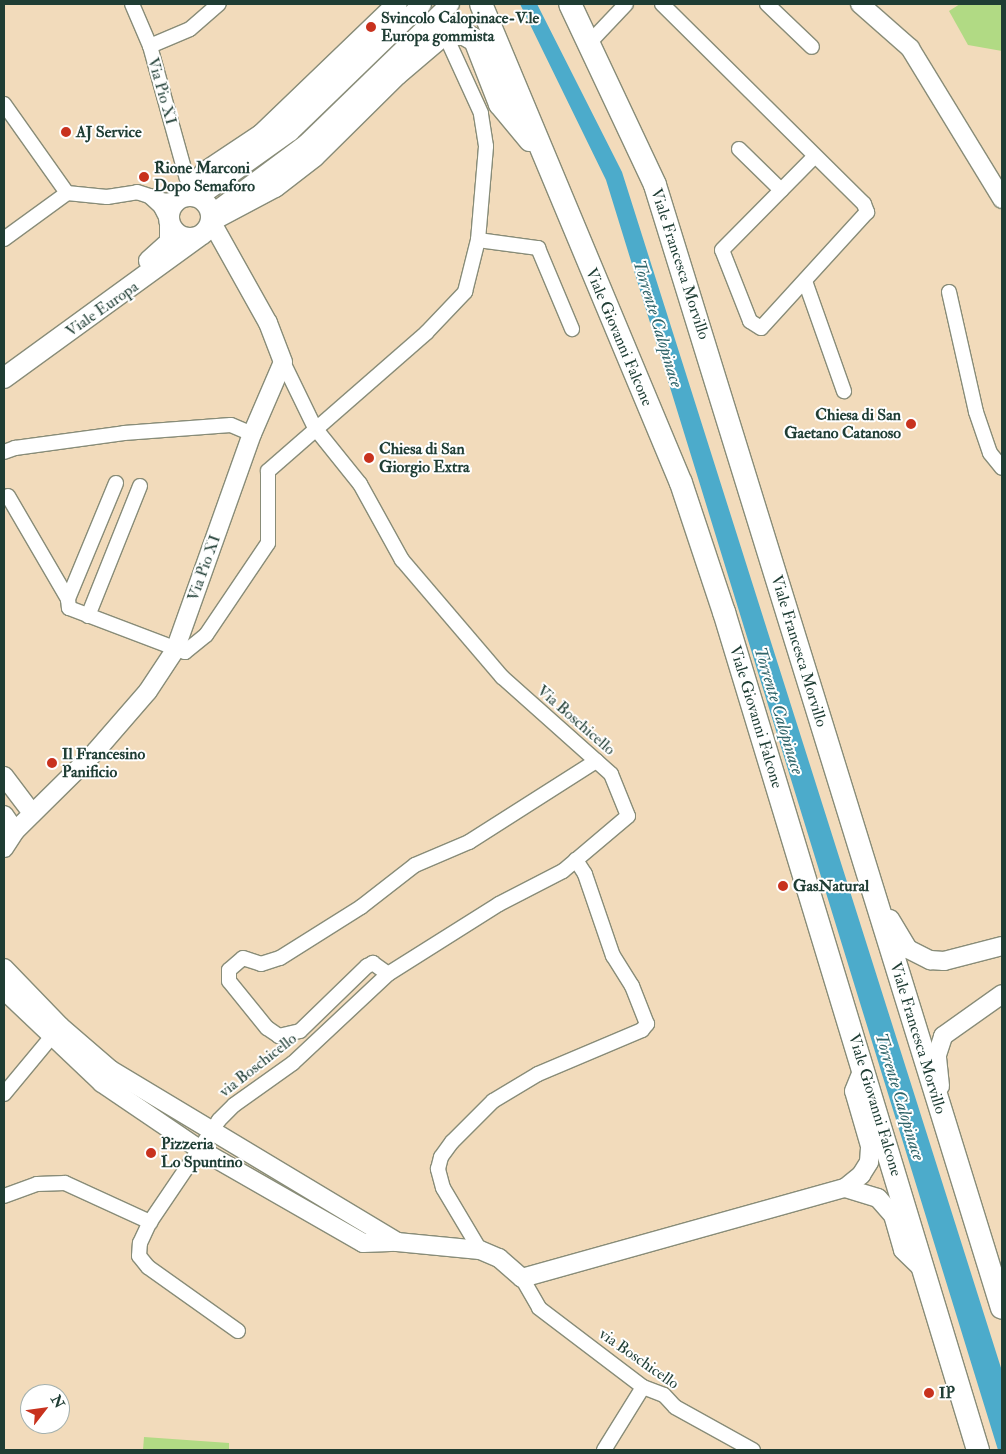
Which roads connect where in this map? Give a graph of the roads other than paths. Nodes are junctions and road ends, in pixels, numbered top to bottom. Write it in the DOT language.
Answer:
graph roads {
  1 [pos="132,4"];
  2 [pos="220,4"];
  3 [pos="397,4"];
  4 [pos="422,4"];
  5 [pos="481,4"];
  6 [pos="570,4"];
  7 [pos="626,4"];
  8 [pos="662,4"];
  9 [pos="767,4"];
  10 [pos="860,4"];
  11 [pos="449,5"];
  12 [pos="444,30"];
  13 [pos="590,42"];
  14 [pos="150,46"];
  15 [pos="812,47"];
  16 [pos="4,104"];
  17 [pos="738,149"];
  18 [pos="543,156"];
  19 [pos="815,156"];
  20 [pos="781,190"];
  21 [pos="67,193"];
  22 [pos="188,194"];
  23 [pos="149,196"];
  24 [pos="1002,198"];
  25 [pos="211,218"];
  26 [pos="170,225"];
  27 [pos="198,237"];
  28 [pos="4,239"];
  29 [pos="478,240"];
  30 [pos="225,248"];
  31 [pos="805,281"];
  32 [pos="949,292"];
  33 [pos="572,329"];
  34 [pos="283,362"];
  35 [pos="4,364"];
  36 [pos="4,378"];
  37 [pos="844,391"];
  38 [pos="315,428"];
  39 [pos="252,434"];
  40 [pos="4,452"];
  41 [pos="1000,460"];
  42 [pos="116,483"];
  43 [pos="140,486"];
  44 [pos="8,496"];
  45 [pos="68,599"];
  46 [pos="88,616"];
  47 [pos="175,650"];
  48 [pos="596,761"];
  49 [pos="4,776"];
  50 [pos="32,813"];
  51 [pos="4,815"];
  52 [pos="15,831"];
  53 [pos="4,848"];
  54 [pos="576,860"];
  55 [pos="869,877"];
  56 [pos="999,949"];
  57 [pos="4,968"];
  58 [pos="388,974"];
  59 [pos="4,990"];
  60 [pos="1002,994"];
  61 [pos="56,1032"];
  62 [pos="863,1069"];
  63 [pos="4,1094"];
  64 [pos="942,1116"];
  65 [pos="213,1131"];
  66 [pos="200,1149"];
  67 [pos="844,1188"];
  68 [pos="4,1196"];
  69 [pos="150,1222"];
  70 [pos="397,1242"];
  71 [pos="480,1250"];
  72 [pos="926,1272"];
  73 [pos="522,1278"];
  74 [pos="1002,1308"];
  75 [pos="238,1331"];
  76 [pos="643,1387"];
  77 [pos="604,1450"];
  78 [pos="753,1450"];
  79 [pos="978,1450"];
  1 -- 14 [label="street, Via Pio XI"];
  2 -- 14 [label="street"];
  3 -- 22 [label="main road"];
  4 -- 22 [label="street"];
  5 -- 18 [label="main road, Viale Giovanni Falcone"];
  6 -- 13 [label="main road, Viale Francesca Morvillo"];
  7 -- 13 [label="street"];
  8 -- 19 [label="street"];
  9 -- 15 [label="street"];
  10 -- 24 [label="street"];
  11 -- 25 [label="street"];
  12 -- 18 [label="main road"];
  12 -- 25 [label="main road"];
  12 -- 29 [label="street"];
  13 -- 55 [label="main road, Viale Francesca Morvillo"];
  14 -- 22 [label="street, Via Pio XI"];
  16 -- 21 [label="street"];
  17 -- 20 [label="street"];
  18 -- 62 [label="main road, Viale Giovanni Falcone"];
  19 -- 20 [label="street"];
  19 -- 31 [label="street"];
  20 -- 31 [label="street"];
  21 -- 23 [label="street"];
  21 -- 28 [label="street"];
  22 -- 23 [label="street"];
  22 -- 25 [label="main road"];
  22 -- 26 [label="main road"];
  23 -- 26 [label="street"];
  25 -- 27 [label="main road"];
  25 -- 30 [label="street"];
  26 -- 27 [label="main road"];
  26 -- 35 [label="main road, Viale Europa"];
  27 -- 30 [label="street"];
  27 -- 36 [label="main road, Viale Europa"];
  29 -- 33 [label="street"];
  29 -- 38 [label="street"];
  30 -- 34 [label="street"];
  31 -- 37 [label="street"];
  32 -- 41 [label="street"];
  34 -- 38 [label="street, Via Boschicello"];
  34 -- 39 [label="street, Via Pio XI"];
  38 -- 47 [label="street"];
  38 -- 48 [label="street, Via Boschicello"];
  39 -- 40 [label="street"];
  39 -- 47 [label="street, Via Pio XI"];
  42 -- 45 [label="street"];
  43 -- 46 [label="street"];
  44 -- 45 [label="street"];
  45 -- 46 [label="street"];
  46 -- 47 [label="street"];
  47 -- 50 [label="street, Via Pio XI"];
  48 -- 54 [label="street, Via Boschicello"];
  48 -- 58 [label="street"];
  49 -- 50 [label="street"];
  50 -- 52 [label="street, Via Pio XI"];
  51 -- 52 [label="street"];
  52 -- 53 [label="street, Via Pio XI"];
  54 -- 58 [label="street, via Boschicello"];
  54 -- 71 [label="street"];
  55 -- 56 [label="street"];
  55 -- 64 [label="main road, Viale Francesca Morvillo"];
  57 -- 61 [label="street"];
  58 -- 65 [label="street, via Boschicello"];
  59 -- 61 [label="street"];
  60 -- 64 [label="street"];
  61 -- 63 [label="street"];
  61 -- 65 [label="street"];
  61 -- 66 [label="street"];
  62 -- 67 [label="street"];
  62 -- 72 [label="main road, Viale Giovanni Falcone"];
  64 -- 74 [label="main road, Viale Francesca Morvillo"];
  65 -- 66 [label="street, via Boschicello"];
  65 -- 70 [label="street"];
  66 -- 69 [label="street, via Boschicello"];
  66 -- 70 [label="street"];
  67 -- 72 [label="street"];
  67 -- 73 [label="street"];
  68 -- 69 [label="street"];
  69 -- 75 [label="street, via Boschicello"];
  70 -- 71 [label="street"];
  71 -- 73 [label="street"];
  72 -- 79 [label="main road, Viale Giovanni Falcone"];
  73 -- 76 [label="street, via Boschicello"];
  76 -- 77 [label="street"];
  76 -- 78 [label="street, via Boschicello"];
}
